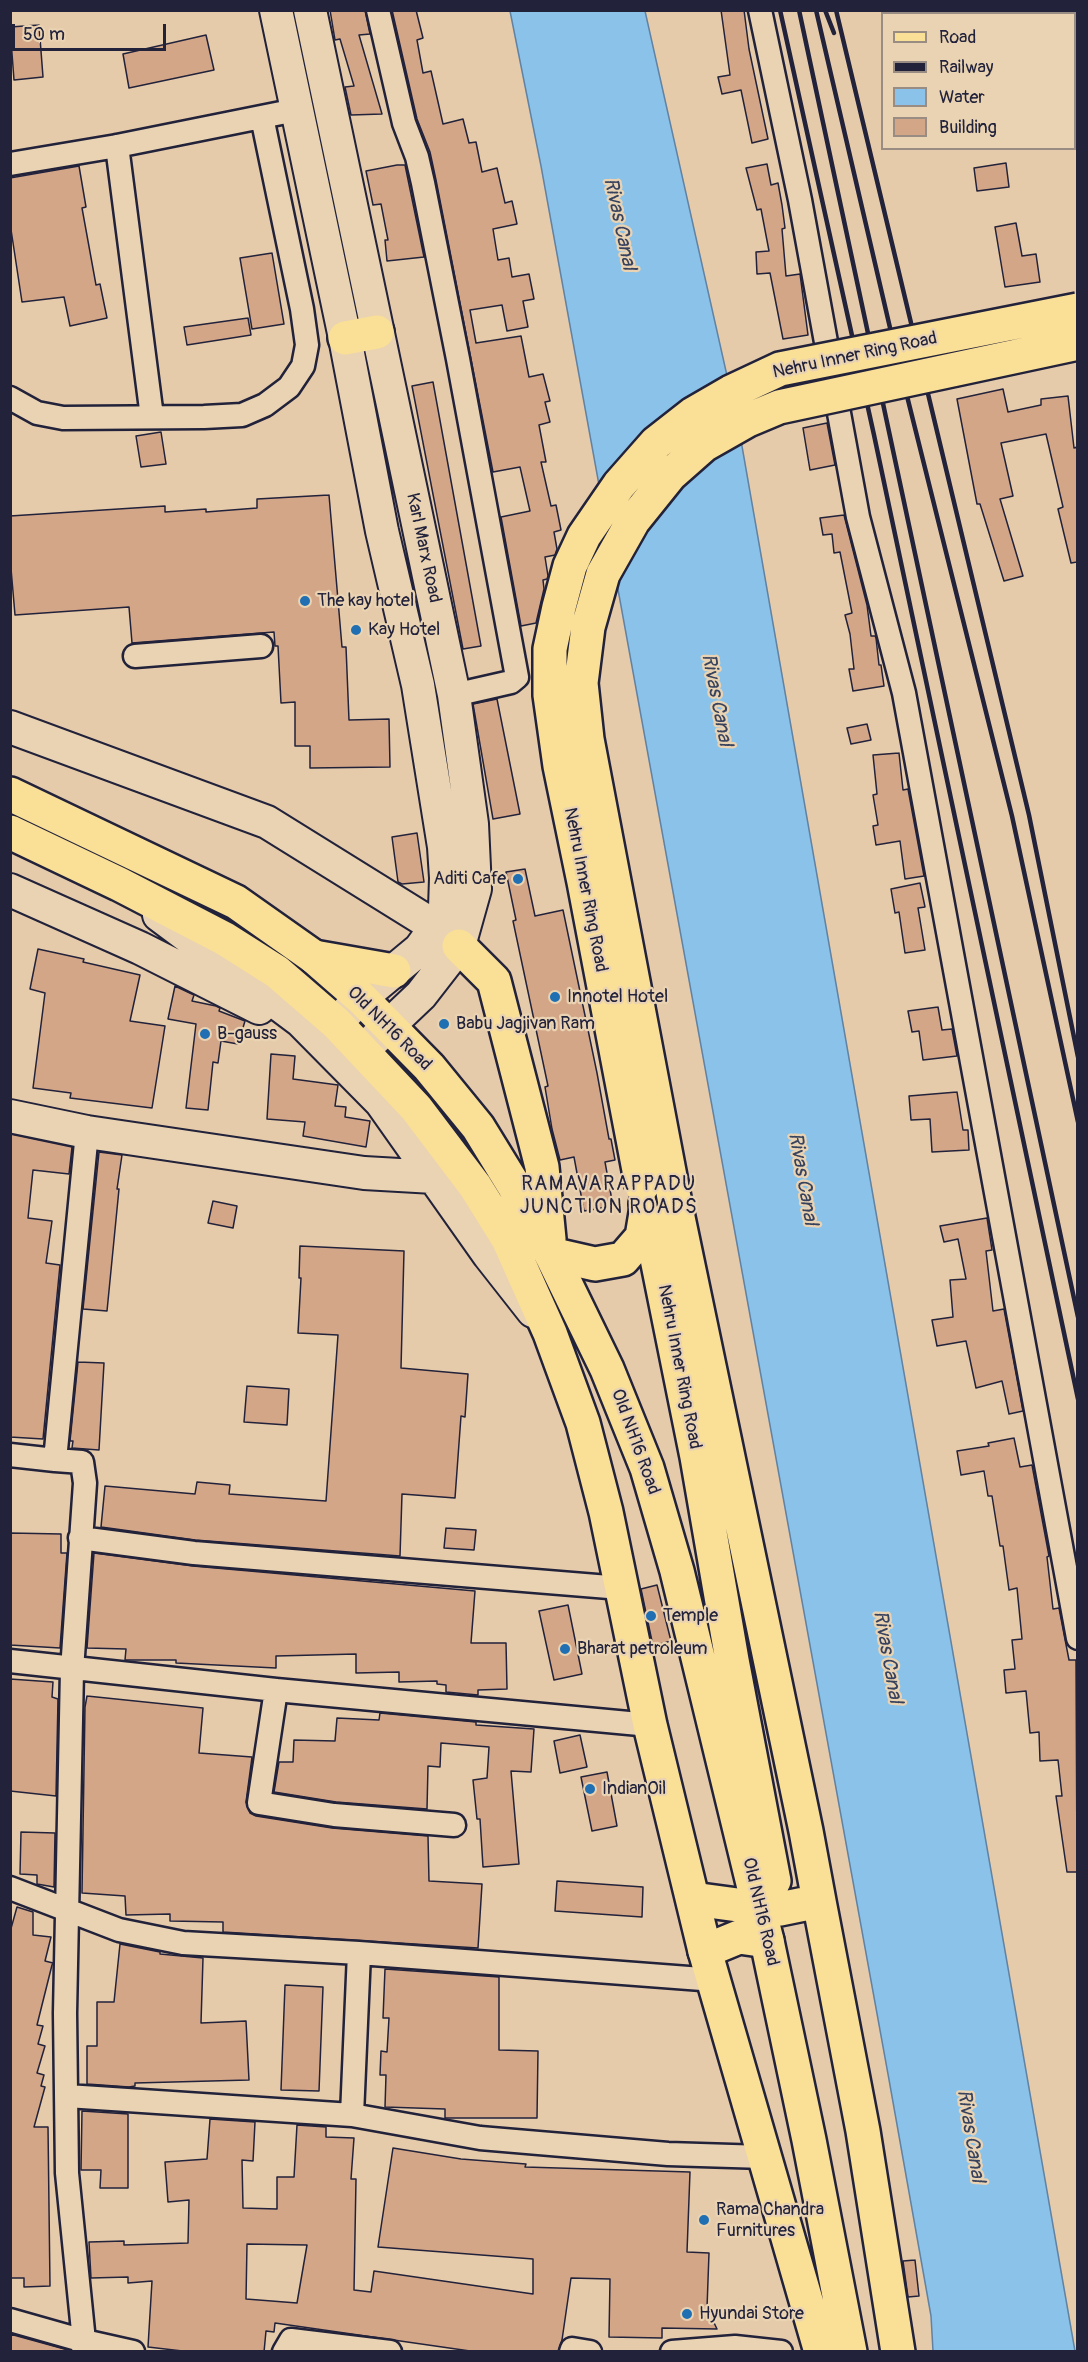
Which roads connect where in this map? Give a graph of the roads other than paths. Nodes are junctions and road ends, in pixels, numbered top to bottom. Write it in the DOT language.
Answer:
graph roads {
  1 [pos="276,10"];
  2 [pos="310,10"];
  3 [pos="378,10"];
  4 [pos="760,10"];
  5 [pos="296,111"];
  6 [pos="262,117"];
  7 [pos="117,146"];
  8 [pos="10,164"];
  9 [pos="1077,309"];
  10 [pos="377,333"];
  11 [pos="345,338"];
  12 [pos="1077,343"];
  13 [pos="10,398"];
  14 [pos="152,417"];
  15 [pos="261,646"];
  16 [pos="135,656"];
  17 [pos="454,695"];
  18 [pos="10,727"];
  19 [pos="10,794"];
  20 [pos="10,832"];
  21 [pos="119,884"];
  22 [pos="10,890"];
  23 [pos="448,937"];
  24 [pos="314,957"];
  25 [pos="394,970"];
  26 [pos="361,998"];
  27 [pos="301,1021"];
  28 [pos="336,1023"];
  29 [pos="389,1028"];
  30 [pos="361,1052"];
  31 [pos="10,1116"];
  32 [pos="87,1132"];
  33 [pos="434,1177"];
  34 [pos="655,1199"];
  35 [pos="551,1254"];
  36 [pos="550,1334"];
  37 [pos="10,1455"];
  38 [pos="55,1460"];
  39 [pos="80,1538"];
  40 [pos="621,1588"];
  41 [pos="1077,1638"];
  42 [pos="10,1661"];
  43 [pos="72,1670"];
  44 [pos="276,1690"];
  45 [pos="650,1725"];
  46 [pos="453,1825"];
  47 [pos="10,1888"];
  48 [pos="693,1899"];
  49 [pos="819,1901"];
  50 [pos="770,1909"];
  51 [pos="68,1910"];
  52 [pos="767,1941"];
  53 [pos="359,1953"];
  54 [pos="710,1965"];
  55 [pos="67,2096"];
  56 [pos="352,2115"];
  57 [pos="764,2157"];
  58 [pos="10,2320"];
  59 [pos="84,2346"];
  60 [pos="132,2352"];
  61 [pos="284,2352"];
  62 [pos="390,2352"];
  63 [pos="672,2352"];
  64 [pos="781,2352"];
  65 [pos="821,2352"];
  66 [pos="850,2352"];
  67 [pos="898,2352"];
  1 -- 5 [label="main road, Karl Marx Road"];
  2 -- 10 [label="main road, Karl Marx Road"];
  3 -- 17 [label="street"];
  4 -- 41 [label="street"];
  5 -- 6 [label="street"];
  5 -- 11 [label="main road, Karl Marx Road"];
  6 -- 7 [label="street"];
  6 -- 14 [label="street"];
  7 -- 8 [label="street"];
  7 -- 14 [label="street"];
  9 -- 34 [label="main road, Nehru Inner Ring Road, bridge"];
  10 -- 11 [label="main road"];
  10 -- 17 [label="main road, Karl Marx Road"];
  11 -- 23 [label="main road, Karl Marx Road"];
  12 -- 34 [label="main road, bridge"];
  13 -- 14 [label="street"];
  15 -- 16 [label="street"];
  17 -- 23 [label="main road, Karl Marx Road"];
  18 -- 23 [label="main road"];
  19 -- 24 [label="main road, Old NH16 Road"];
  20 -- 21 [label="main road, Old NH16 Road"];
  21 -- 27 [label="main road"];
  21 -- 28 [label="main road, Old NH16 Road"];
  22 -- 27 [label="main road"];
  23 -- 25 [label="main road, Karl Marx Road"];
  23 -- 29 [label="main road, Karl Marx Road"];
  23 -- 35 [label="main road"];
  24 -- 25 [label="main road"];
  24 -- 26 [label="main road, Old NH16 Road"];
  25 -- 26 [label="main road, Karl Marx Road"];
  26 -- 28 [label="main road, Karl Marx Road"];
  26 -- 29 [label="main road, Old NH16 Road"];
  27 -- 33 [label="main road"];
  28 -- 30 [label="main road, Old NH16 Road"];
  29 -- 30 [label="main road, Karl Marx Road"];
  29 -- 35 [label="main road, Old NH16 Road"];
  30 -- 36 [label="main road, Old NH16 Road"];
  31 -- 32 [label="main road"];
  32 -- 33 [label="main road"];
  32 -- 38 [label="street"];
  33 -- 36 [label="main road"];
  34 -- 35 [label="main road"];
  34 -- 49 [label="main road, Nehru Inner Ring Road"];
  34 -- 50 [label="main road, Nehru Inner Ring Road"];
  35 -- 50 [label="main road, Old NH16 Road"];
  36 -- 40 [label="main road, Old NH16 Road"];
  37 -- 38 [label="street"];
  38 -- 39 [label="street"];
  39 -- 40 [label="street"];
  39 -- 43 [label="street"];
  40 -- 45 [label="main road, Old NH16 Road"];
  42 -- 43 [label="street"];
  43 -- 44 [label="street"];
  43 -- 51 [label="street"];
  44 -- 45 [label="street"];
  44 -- 46 [label="street"];
  45 -- 48 [label="main road, Old NH16 Road"];
  47 -- 51 [label="street"];
  48 -- 50 [label="main road"];
  48 -- 54 [label="main road, Old NH16 Road"];
  49 -- 50 [label="main road"];
  49 -- 67 [label="main road, Nehru Inner Ring Road"];
  50 -- 52 [label="main road, Old NH16 Road"];
  51 -- 53 [label="street"];
  51 -- 55 [label="street"];
  52 -- 54 [label="main road"];
  52 -- 66 [label="main road, Old NH16 Road"];
  53 -- 54 [label="street"];
  53 -- 56 [label="street"];
  54 -- 57 [label="main road, Old NH16 Road"];
  55 -- 56 [label="street"];
  55 -- 59 [label="street"];
  56 -- 57 [label="street"];
  57 -- 65 [label="main road, Old NH16 Road"];
  58 -- 59 [label="street"];
  59 -- 60 [label="street"];
  61 -- 62 [label="street"];
  63 -- 64 [label="street"];
}
